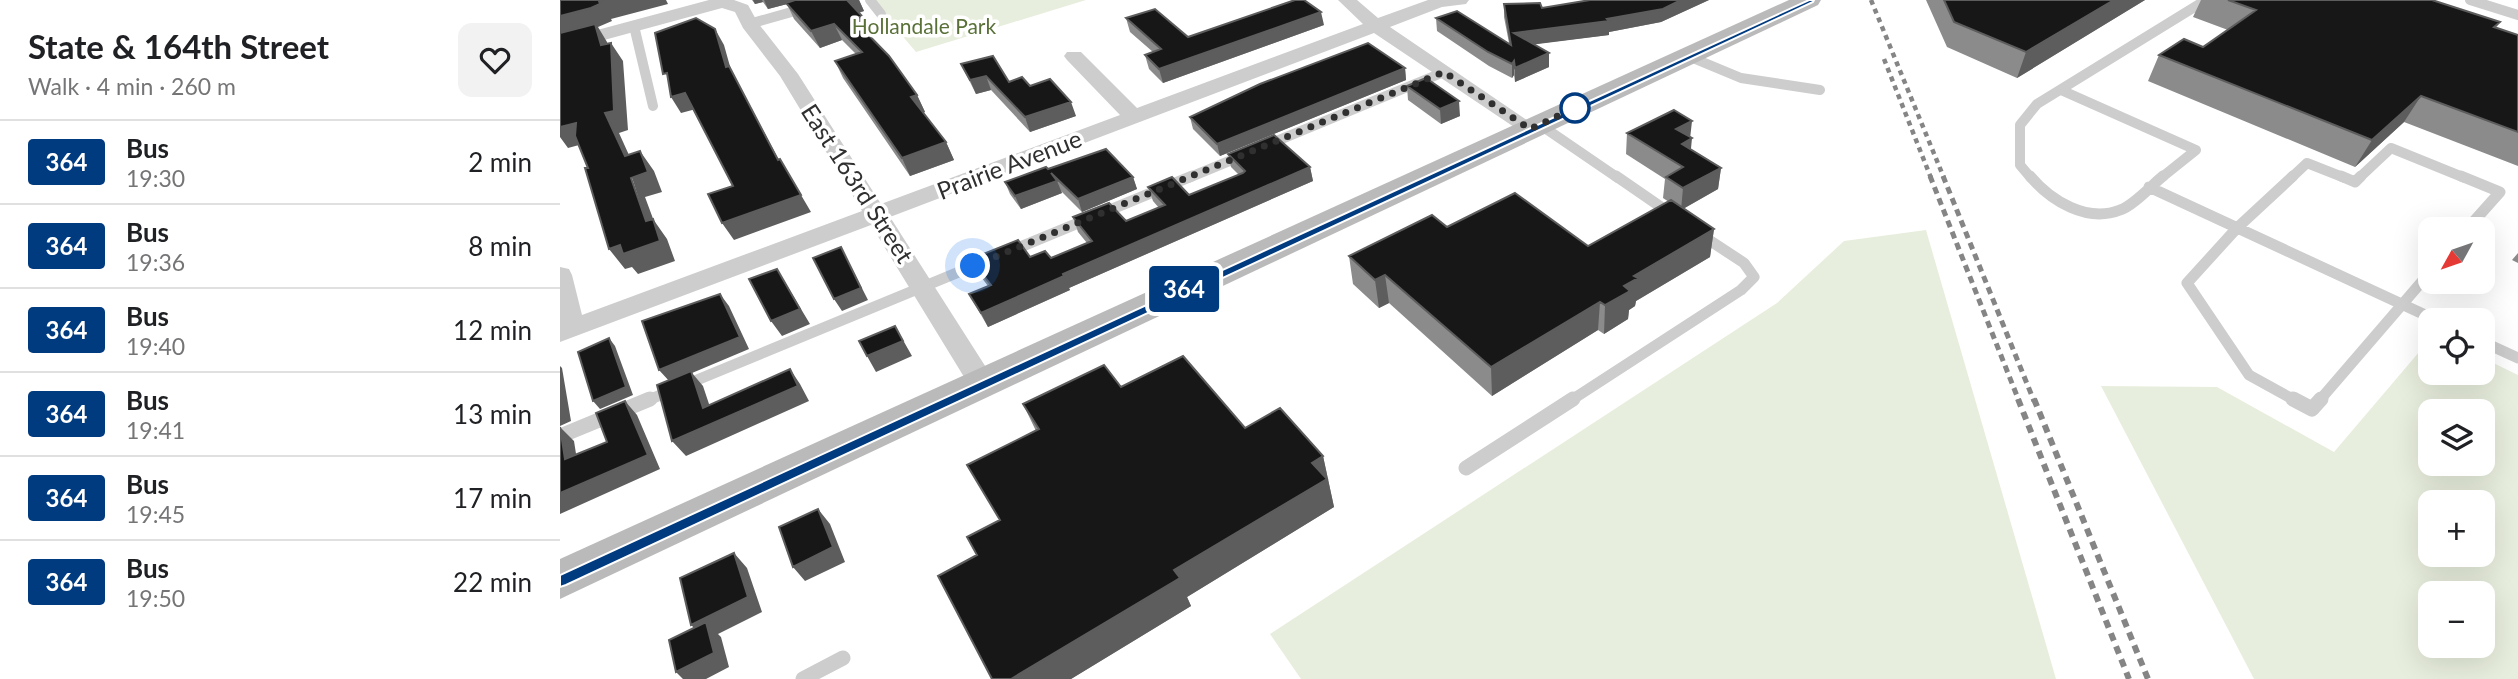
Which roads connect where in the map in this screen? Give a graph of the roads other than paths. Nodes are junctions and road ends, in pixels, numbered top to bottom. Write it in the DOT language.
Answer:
graph roads {
  1 [pos="834,0"];
  2 [pos="870,0"];
  3 [pos="1347,0"];
  4 [pos="1460,0"];
  5 [pos="1809,0"];
  6 [pos="2206,0"];
  7 [pos="2470,0"];
  8 [pos="719,1"];
  9 [pos="881,14"];
  10 [pos="2518,15"];
  11 [pos="749,24"];
  12 [pos="635,26"];
  13 [pos="1376,26"];
  14 [pos="560,46"];
  15 [pos="1074,56"];
  16 [pos="1688,56"];
  17 [pos="1444,72"];
  18 [pos="1820,90"];
  19 [pos="2061,90"];
  20 [pos="653,106"];
  21 [pos="1134,117"];
  22 [pos="1534,127"];
  23 [pos="2149,187"];
  24 [pos="877,214"];
  25 [pos="2478,217"];
  26 [pos="2237,228"];
  27 [pos="560,275"];
  28 [pos="924,286"];
  29 [pos="2418,286"];
  30 [pos="2402,305"];
  31 [pos="2418,312"];
  32 [pos="566,330"];
  33 [pos="2495,347"];
  34 [pos="2518,358"];
  35 [pos="982,383"];
  36 [pos="560,436"];
  37 [pos="1466,468"];
  38 [pos="560,580"];
  39 [pos="843,658"];
  40 [pos="803,679"];
  1 -- 11 [label="lane"];
  2 -- 9 [label="lane"];
  3 -- 13 [label="street"];
  4 -- 13 [label="street, Prairie Avenue"];
  5 -- 16 [label="street"];
  6 -- 19 [label="lane"];
  7 -- 10 [label="lane"];
  8 -- 11 [label="street, East 163rd Street"];
  8 -- 12 [label="street"];
  11 -- 24 [label="street, East 163rd Street"];
  12 -- 14 [label="street"];
  12 -- 20 [label="lane"];
  13 -- 17 [label="street"];
  13 -- 21 [label="street, Prairie Avenue"];
  15 -- 21 [label="street"];
  16 -- 18 [label="lane"];
  16 -- 22 [label="street"];
  17 -- 22 [label="street"];
  17 -- 28 [label="lane"];
  19 -- 23 [label="lane"];
  19 -- 23 [label="lane"];
  21 -- 24 [label="street, Prairie Avenue"];
  22 -- 35 [label="street"];
  22 -- 37 [label="lane"];
  23 -- 26 [label="lane"];
  24 -- 28 [label="street, East 163rd Street"];
  24 -- 32 [label="street, Prairie Avenue"];
  25 -- 26 [label="lane"];
  26 -- 30 [label="lane"];
  26 -- 30 [label="lane"];
  27 -- 32 [label="street"];
  28 -- 35 [label="street, East 163rd Street"];
  28 -- 36 [label="lane"];
  29 -- 30 [label="lane"];
  30 -- 31 [label="lane"];
  33 -- 34 [label="lane"];
  35 -- 38 [label="street"];
  39 -- 40 [label="lane"];
}
